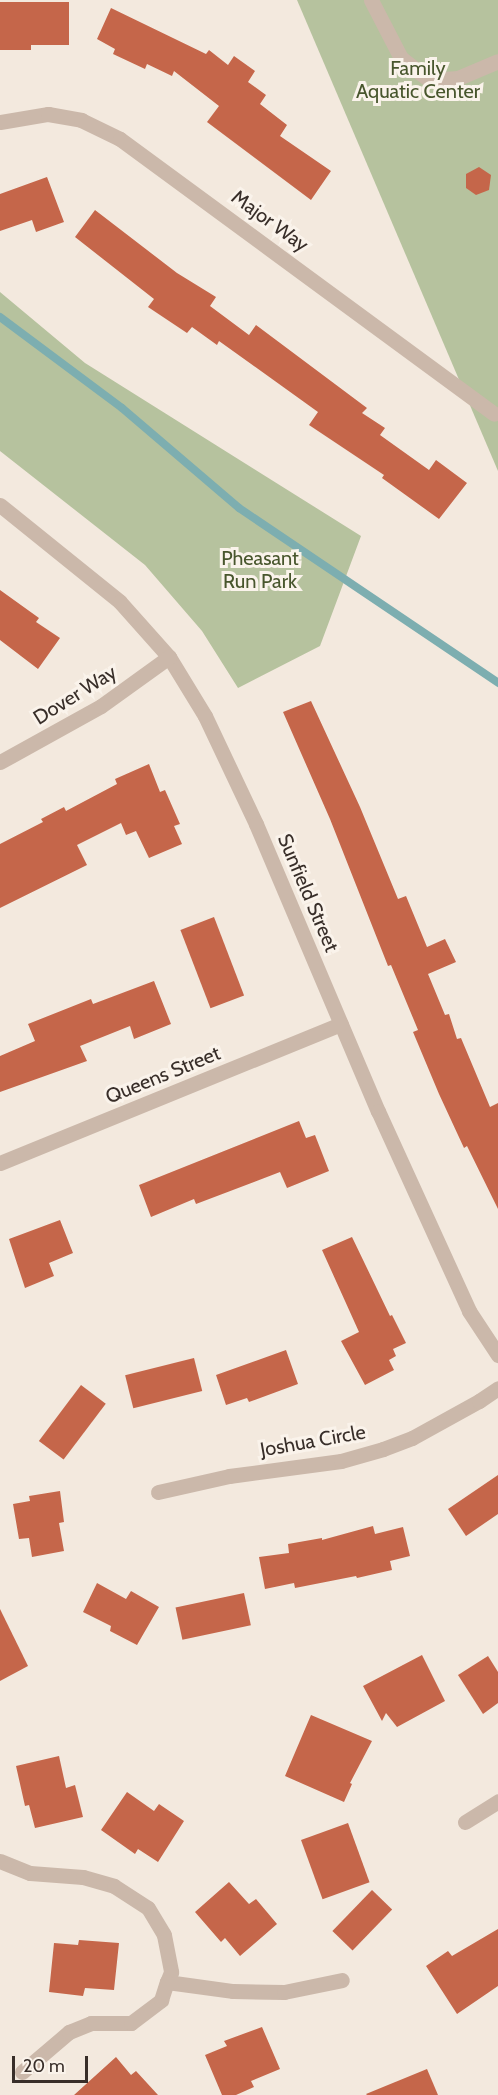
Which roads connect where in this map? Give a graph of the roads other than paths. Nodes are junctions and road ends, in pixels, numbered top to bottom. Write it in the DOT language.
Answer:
graph roads {
  1 [pos="371,0"];
  2 [pos="498,61"];
  3 [pos="0,122"];
  4 [pos="494,414"];
  5 [pos="0,505"];
  6 [pos="169,657"];
  7 [pos="0,762"];
  8 [pos="341,1024"];
  9 [pos="0,1163"];
  10 [pos="498,1354"];
  11 [pos="498,1388"];
  12 [pos="158,1492"];
  13 [pos="498,1801"];
  14 [pos="465,1822"];
  15 [pos="0,1861"];
  16 [pos="342,1980"];
  17 [pos="167,1982"];
  18 [pos="22,2072"];
  1 -- 2 [label="street"];
  3 -- 4 [label="street, Major Way"];
  5 -- 6 [label="street, Sunfield Street"];
  6 -- 7 [label="street, Dover Way"];
  6 -- 8 [label="street, Sunfield Street"];
  8 -- 9 [label="street, Queens Street"];
  8 -- 10 [label="street, Sunfield Street"];
  11 -- 12 [label="street, Joshua Circle"];
  13 -- 14 [label="street"];
  15 -- 17 [label="street"];
  16 -- 17 [label="street"];
  17 -- 18 [label="street"];
}
